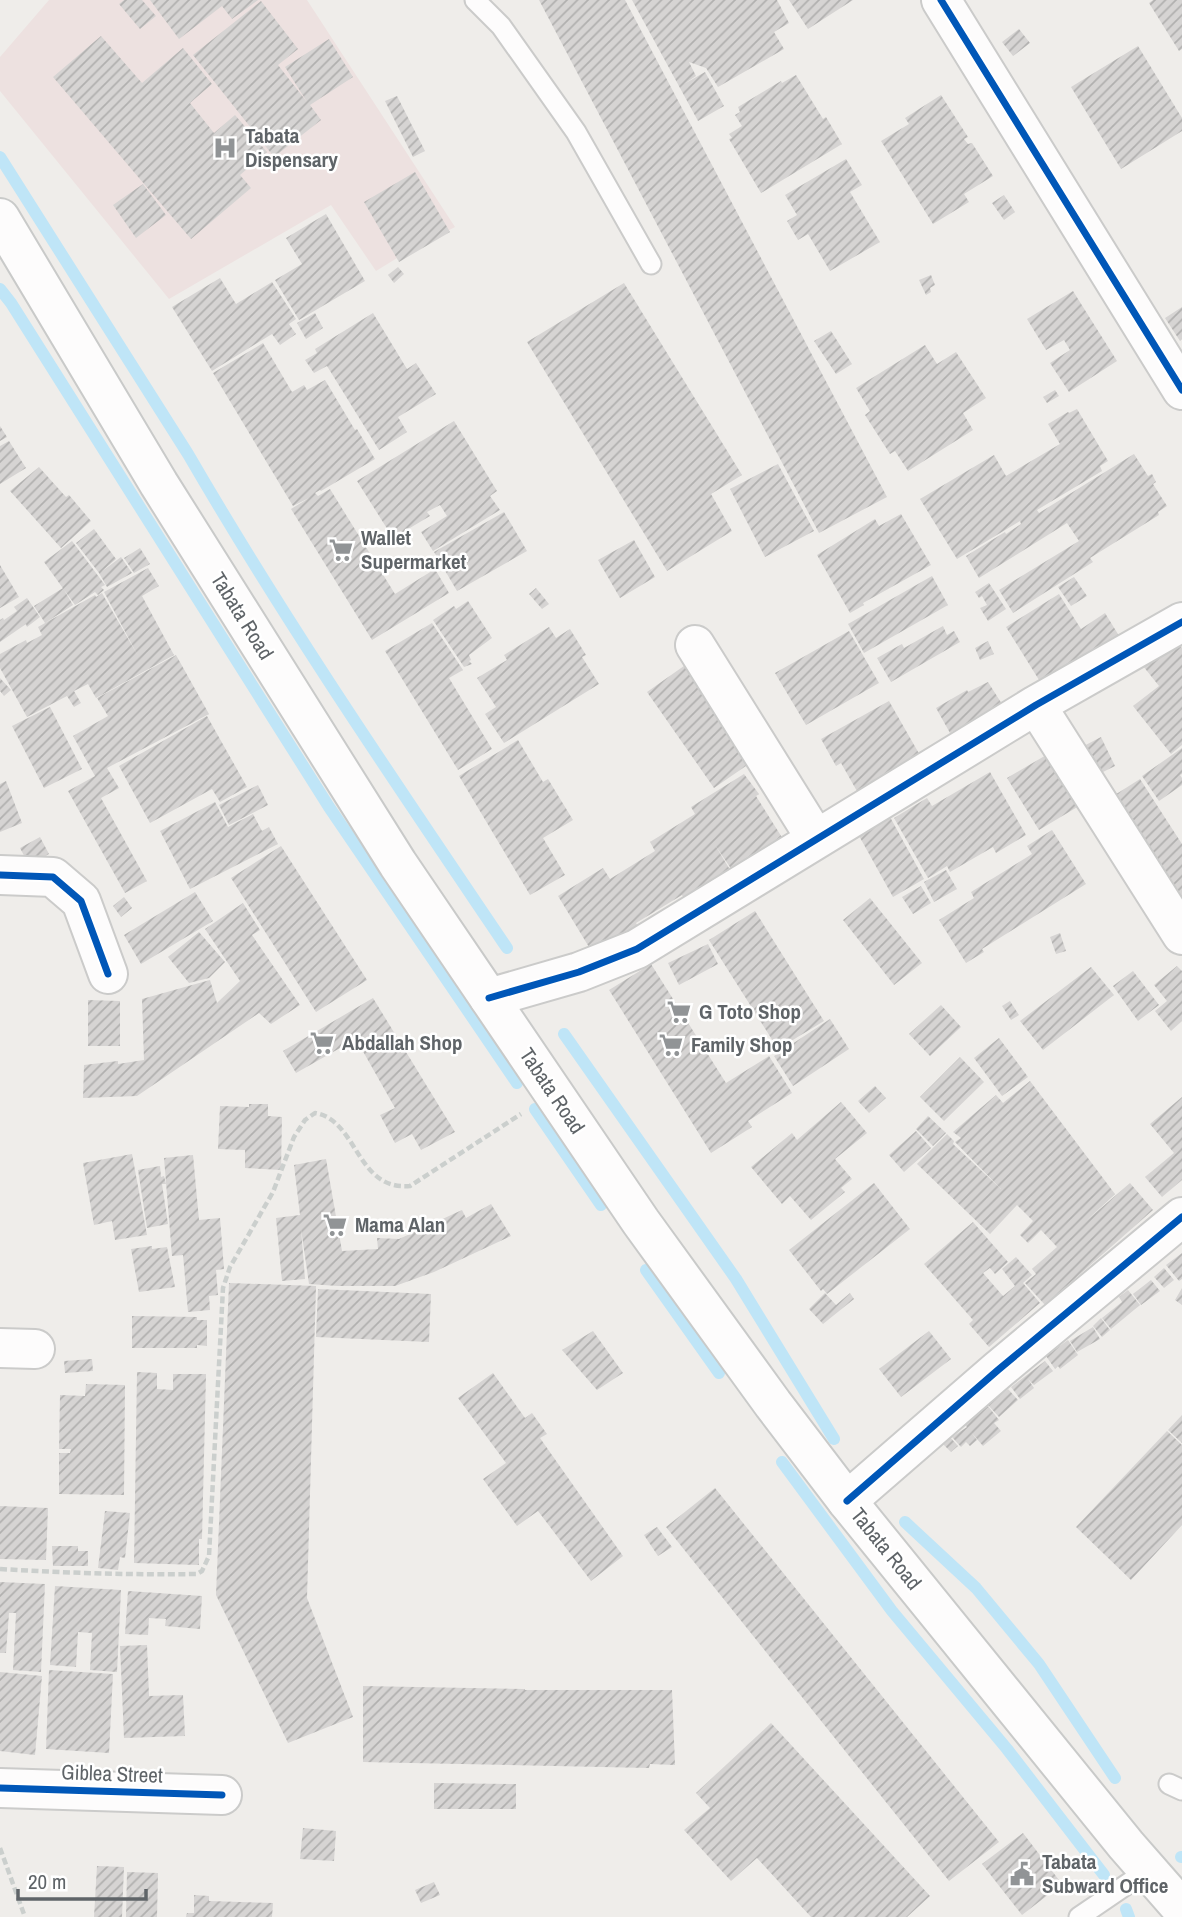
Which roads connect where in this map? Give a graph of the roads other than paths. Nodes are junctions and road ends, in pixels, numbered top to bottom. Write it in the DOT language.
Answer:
graph roads {
  1 [pos="475,0"];
  2 [pos="941,0"];
  3 [pos="0,218"];
  4 [pos="650,264"];
  5 [pos="1182,390"];
  6 [pos="1182,622"];
  7 [pos="695,645"];
  8 [pos="1036,705"];
  9 [pos="816,839"];
  10 [pos="0,875"];
  11 [pos="1182,935"];
  12 [pos="108,974"];
  13 [pos="489,998"];
  14 [pos="1178,1227"];
  15 [pos="847,1501"];
  16 [pos="0,1787"];
  17 [pos="222,1795"];
  18 [pos="1148,1870"];
  19 [pos="1182,1909"];
  20 [pos="1079,1917"];
  1 -- 4 [label="lane"];
  2 -- 5 [label="street"];
  3 -- 13 [label="street, Tabata Road"];
  6 -- 8 [label="street"];
  7 -- 9 [label="street"];
  8 -- 9 [label="street"];
  8 -- 11 [label="street"];
  9 -- 13 [label="street"];
  10 -- 12 [label="street"];
  13 -- 15 [label="street, Tabata Road"];
  14 -- 15 [label="street"];
  15 -- 18 [label="street, Tabata Road"];
  16 -- 17 [label="street, Giblea Street"];
  18 -- 19 [label="street, Tabata Road"];
  18 -- 20 [label="lane"];
}
